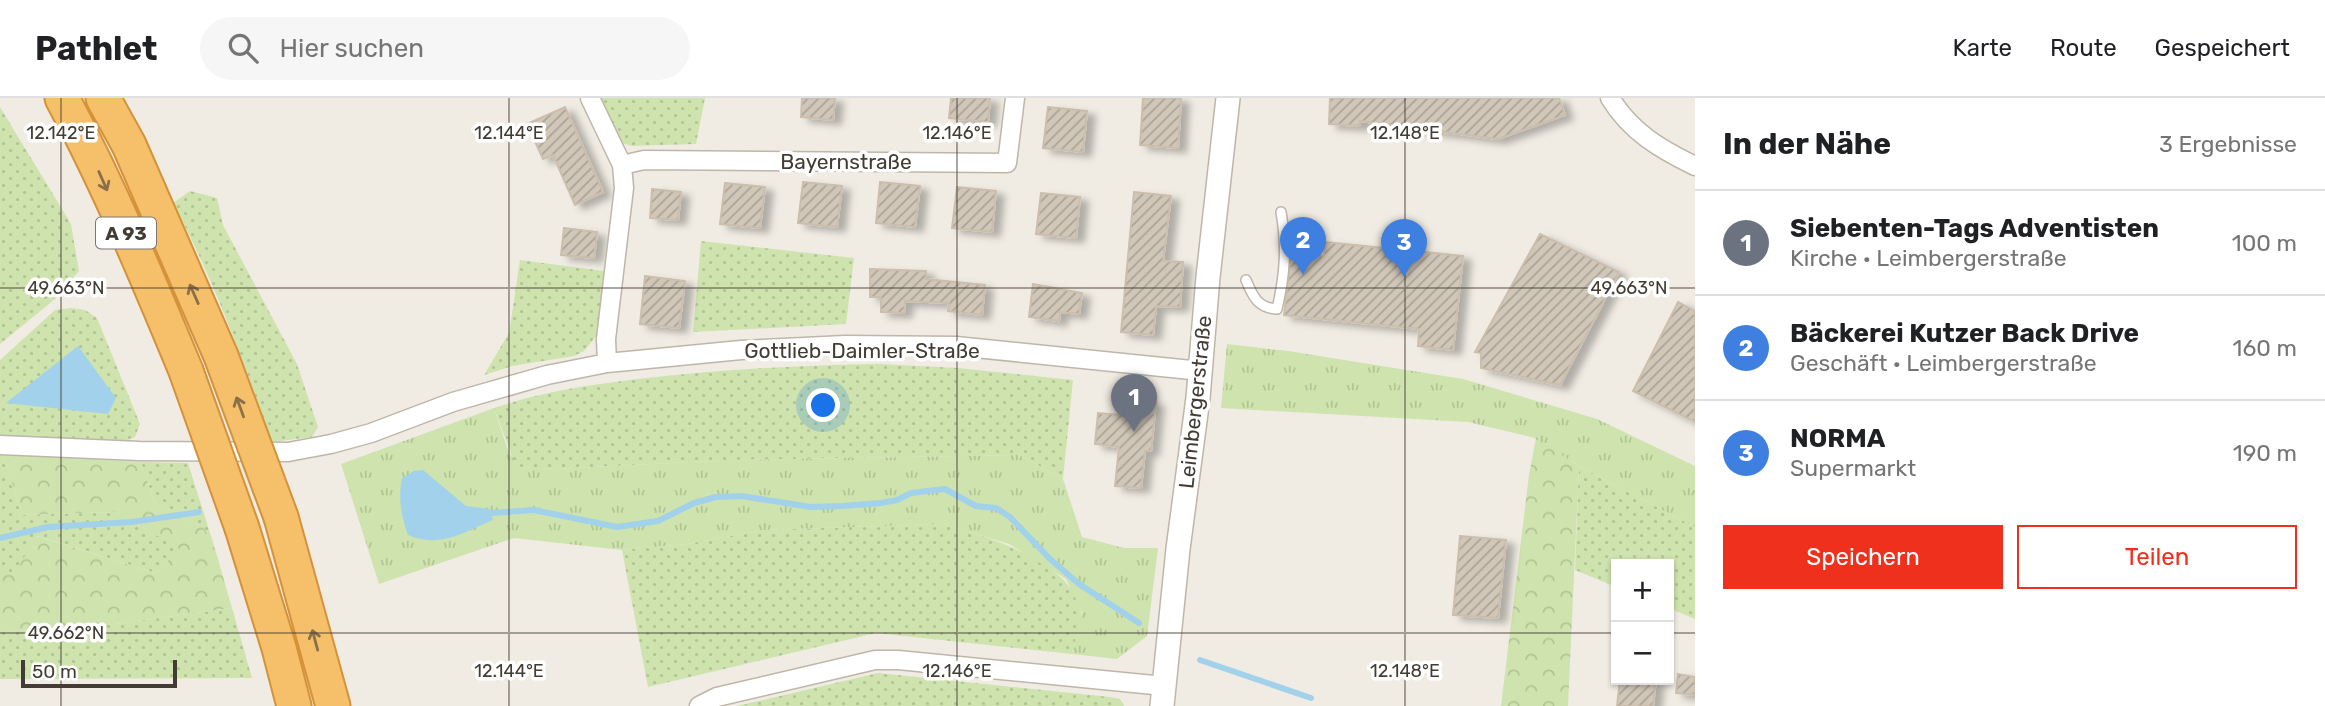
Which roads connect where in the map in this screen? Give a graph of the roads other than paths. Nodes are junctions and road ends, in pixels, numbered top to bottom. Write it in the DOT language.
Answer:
graph roads {
  1 [pos="62,98"];
  2 [pos="103,98"];
  3 [pos="590,98"];
  4 [pos="1015,98"];
  5 [pos="1228,98"];
  6 [pos="1610,98"];
  7 [pos="622,165"];
  8 [pos="1695,166"];
  9 [pos="1281,212"];
  10 [pos="1246,280"];
  11 [pos="607,363"];
  12 [pos="1201,371"];
  13 [pos="0,445"];
  14 [pos="1163,696"];
  15 [pos="294,706"];
  16 [pos="333,706"];
  17 [pos="699,706"];
  1 -- 15 [label="highway, A 93, one-way, bridge"];
  16 -- 2 [label="highway, A 93, one-way, bridge"];
  3 -- 7 [label="street"];
  4 -- 7 [label="street, Bayernstraße"];
  5 -- 12 [label="street, Leimbergerstraße"];
  6 -- 8 [label="street"];
  7 -- 11 [label="street"];
  9 -- 10 [label="lane"];
  11 -- 12 [label="street, Gottlieb-Daimler-Straße"];
  11 -- 13 [label="street, Gottlieb-Daimler-Straße"];
  12 -- 14 [label="street, Leimbergerstraße"];
  14 -- 17 [label="street"];
}
